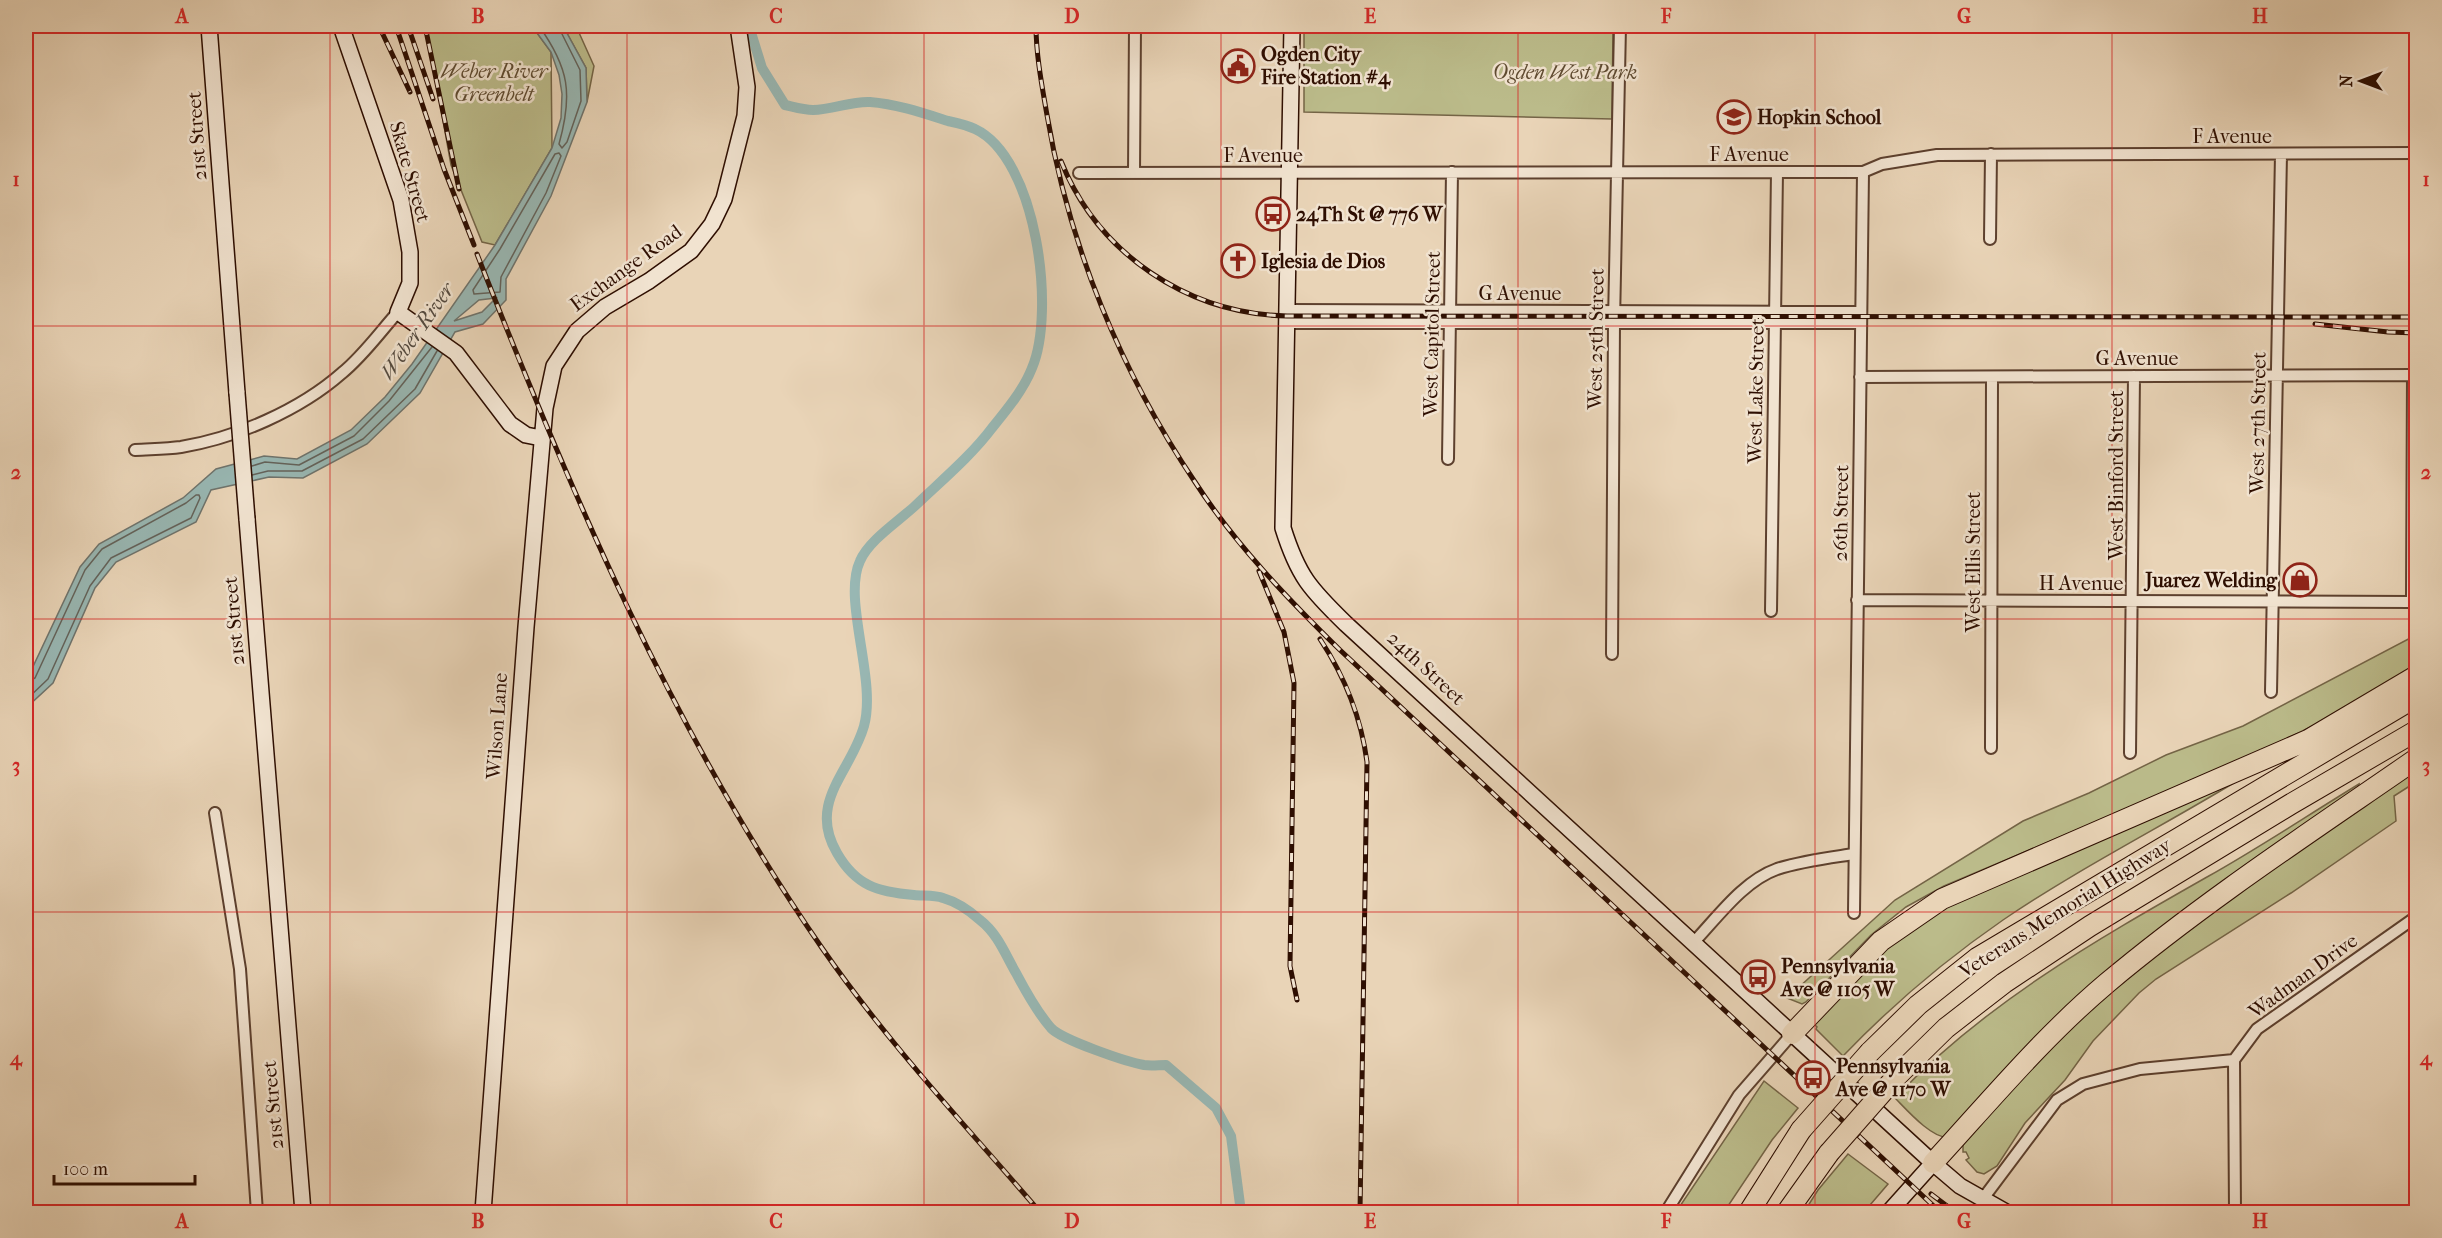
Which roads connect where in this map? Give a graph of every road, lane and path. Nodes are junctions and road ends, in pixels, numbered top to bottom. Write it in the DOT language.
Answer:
graph roads {
  1 [pos="209,26"];
  2 [pos="341,26"];
  3 [pos="738,26"];
  4 [pos="1135,26"];
  5 [pos="1292,26"];
  6 [pos="1620,26"];
  7 [pos="2416,153"];
  8 [pos="1991,154"];
  9 [pos="2281,154"];
  10 [pos="1289,172"];
  11 [pos="1452,172"];
  12 [pos="1618,172"];
  13 [pos="1777,172"];
  14 [pos="1863,172"];
  15 [pos="1079,173"];
  16 [pos="1134,173"];
  17 [pos="1990,239"];
  18 [pos="1451,311"];
  19 [pos="399,312"];
  20 [pos="1287,316"];
  21 [pos="1614,316"];
  22 [pos="1775,316"];
  23 [pos="1861,317"];
  24 [pos="1451,322"];
  25 [pos="2277,375"];
  26 [pos="2134,376"];
  27 [pos="1860,377"];
  28 [pos="1992,377"];
  29 [pos="2415,406"];
  30 [pos="541,438"];
  31 [pos="135,450"];
  32 [pos="1448,459"];
  33 [pos="1857,600"];
  34 [pos="1991,600"];
  35 [pos="2133,601"];
  36 [pos="2273,602"];
  37 [pos="1771,611"];
  38 [pos="1612,654"];
  39 [pos="2416,676"];
  40 [pos="2271,692"];
  41 [pos="2416,698"];
  42 [pos="2416,731"];
  43 [pos="1991,748"];
  44 [pos="2130,753"];
  45 [pos="2416,759"];
  46 [pos="215,813"];
  47 [pos="1854,854"];
  48 [pos="1854,913"];
  49 [pos="2416,917"];
  50 [pos="1693,943"];
  51 [pos="1792,1034"];
  52 [pos="2234,1060"];
  53 [pos="1933,1163"];
  54 [pos="1982,1200"];
  55 [pos="257,1212"];
  56 [pos="303,1212"];
  57 [pos="483,1212"];
  58 [pos="1666,1212"];
  59 [pos="1749,1212"];
  60 [pos="1787,1212"];
  61 [pos="1889,1212"];
  62 [pos="2006,1212"];
  63 [pos="2235,1212"];
  1 -- 56 [label="main road, 21st Street, bridge"];
  2 -- 19 [label="main road, Skate Street"];
  3 -- 30 [label="main road, Exchange Road"];
  4 -- 16 [label="street"];
  5 -- 10 [label="main road, 24th Street"];
  6 -- 12 [label="street, West 25th Street"];
  7 -- 9 [label="street, F Avenue"];
  8 -- 9 [label="street, F Avenue"];
  8 -- 14 [label="street, F Avenue"];
  8 -- 17 [label="street"];
  9 -- 25 [label="street, West 27th Street"];
  10 -- 11 [label="street, F Avenue"];
  10 -- 16 [label="street, F Avenue"];
  10 -- 20 [label="main road, 24th Street"];
  11 -- 12 [label="street, F Avenue"];
  11 -- 18 [label="street, West Capitol Street"];
  12 -- 13 [label="street, F Avenue"];
  12 -- 21 [label="street, West 25th Street"];
  13 -- 14 [label="street, F Avenue"];
  13 -- 22 [label="street, West Lake Street"];
  14 -- 23 [label="street, 26th Street"];
  15 -- 16 [label="street, F Avenue"];
  18 -- 20 [label="street, G Avenue"];
  18 -- 21 [label="street, G Avenue"];
  18 -- 24 [label="street, West Capitol Street"];
  19 -- 30 [label="main road"];
  19 -- 31 [label="street, Skate Street"];
  20 -- 24 [label="street, G Avenue"];
  20 -- 50 [label="main road, 24th Street"];
  21 -- 22 [label="street, G Avenue"];
  21 -- 24 [label="street, G Avenue"];
  21 -- 38 [label="street, West 25th Street"];
  22 -- 23 [label="street, G Avenue"];
  22 -- 37 [label="street, West Lake Street"];
  23 -- 27 [label="street, 26th Street"];
  24 -- 32 [label="street, West Capitol Street"];
  25 -- 26 [label="street, G Avenue"];
  25 -- 29 [label="street, G Avenue"];
  25 -- 36 [label="street, West 27th Street"];
  26 -- 28 [label="street, G Avenue"];
  26 -- 35 [label="street, West Binford Street"];
  27 -- 28 [label="street, G Avenue"];
  27 -- 33 [label="street, 26th Street"];
  28 -- 34 [label="street, West Ellis Street"];
  29 -- 36 [label="street, H Avenue"];
  30 -- 57 [label="main road, Wilson Lane"];
  33 -- 34 [label="street, H Avenue"];
  33 -- 47 [label="street, 26th Street"];
  34 -- 35 [label="street, H Avenue"];
  34 -- 43 [label="street, West Ellis Street"];
  35 -- 36 [label="street, H Avenue"];
  35 -- 44 [label="street, West Binford Street"];
  36 -- 40 [label="street, West 27th Street"];
  39 -- 51 [label="highway"];
  41 -- 59 [label="highway, Veterans Memorial Highway, bridge"];
  42 -- 60 [label="highway, Veterans Memorial Highway, bridge"];
  45 -- 53 [label="highway"];
  46 -- 55 [label="street"];
  47 -- 48 [label="street, 26th Street"];
  47 -- 50 [label="street"];
  49 -- 52 [label="street, Wadman Drive"];
  50 -- 51 [label="main road, 24th Street"];
  51 -- 53 [label="main road, 24th Street"];
  51 -- 58 [label="street"];
  52 -- 54 [label="street"];
  52 -- 63 [label="street"];
  53 -- 54 [label="main road, 24th Street"];
  53 -- 61 [label="main road"];
  54 -- 62 [label="main road, 24th Street"];
}
